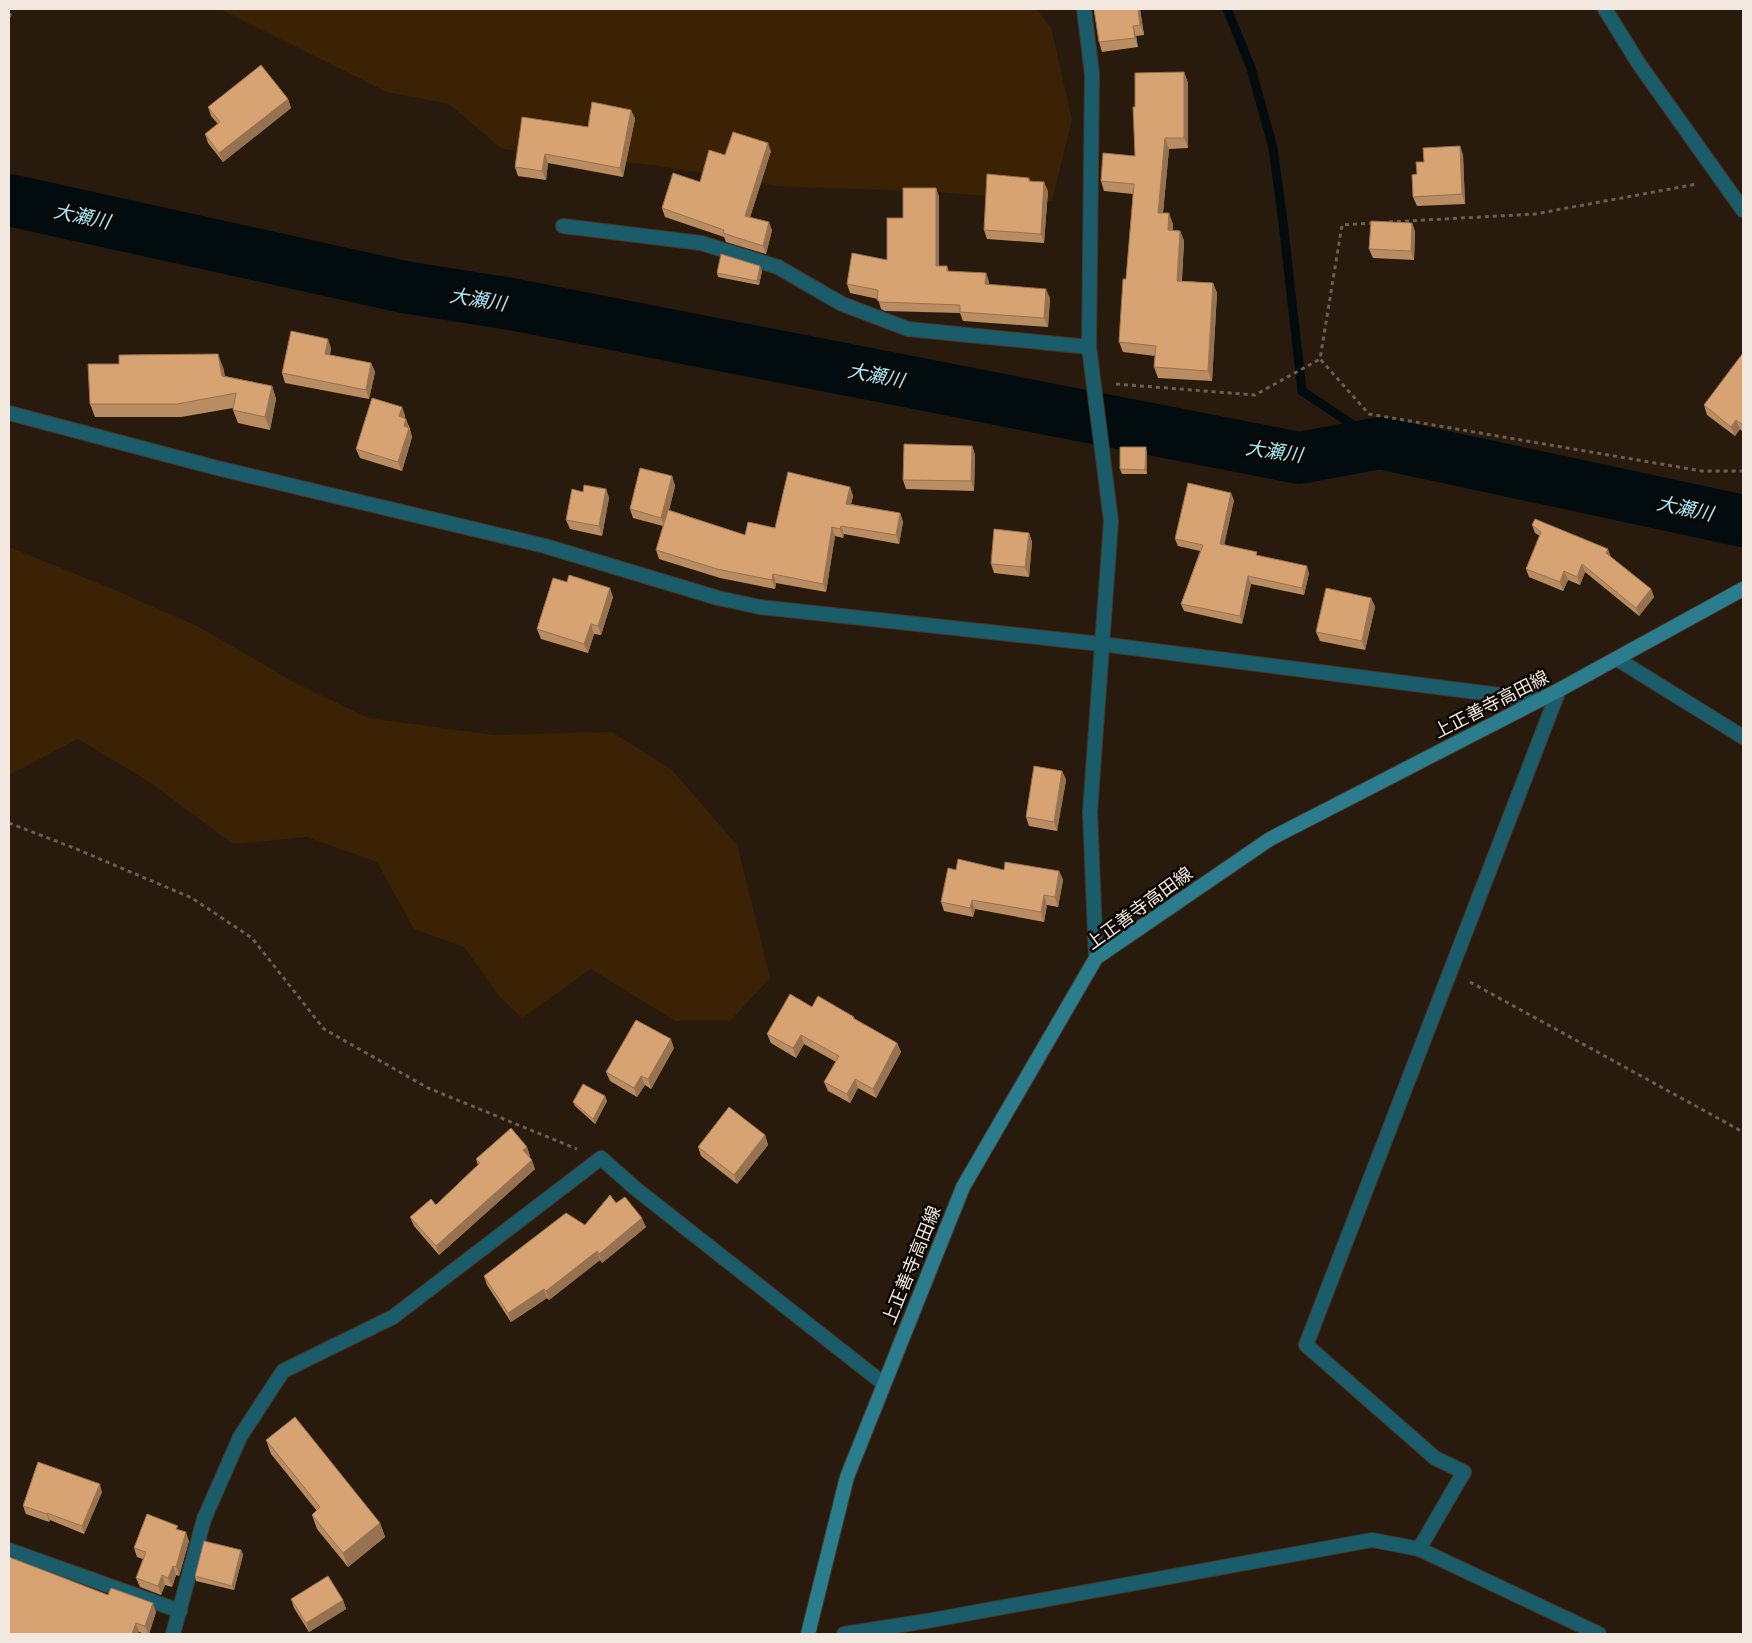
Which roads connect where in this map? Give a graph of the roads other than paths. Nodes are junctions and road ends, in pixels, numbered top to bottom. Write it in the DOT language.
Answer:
graph roads {
  1 [pos="1084,9"];
  2 [pos="1605,9"];
  3 [pos="1743,210"];
  4 [pos="563,226"];
  5 [pos="1089,347"];
  6 [pos="9,413"];
  7 [pos="1739,591"];
  8 [pos="1101,644"];
  9 [pos="1617,659"];
  10 [pos="1559,690"];
  11 [pos="1539,700"];
  12 [pos="1743,737"];
  13 [pos="1096,958"];
  14 [pos="884,1384"];
  15 [pos="1419,1549"];
  16 [pos="9,1550"];
  17 [pos="180,1611"];
  18 [pos="174,1634"];
  19 [pos="808,1634"];
  20 [pos="844,1634"];
  21 [pos="1599,1634"];
  1 -- 5 [label="street"];
  2 -- 3 [label="street"];
  4 -- 5 [label="street"];
  5 -- 8 [label="street"];
  6 -- 8 [label="street"];
  7 -- 9 [label="main road, 上正善寺高田線"];
  8 -- 11 [label="street"];
  8 -- 13 [label="street"];
  9 -- 10 [label="main road, 上正善寺高田線"];
  9 -- 12 [label="street"];
  10 -- 11 [label="main road, 上正善寺高田線"];
  10 -- 15 [label="street"];
  11 -- 13 [label="main road, 上正善寺高田線"];
  13 -- 14 [label="main road, 上正善寺高田線"];
  14 -- 17 [label="street"];
  14 -- 19 [label="main road, 上正善寺高田線"];
  15 -- 20 [label="street"];
  15 -- 21 [label="street"];
  16 -- 17 [label="street"];
  17 -- 18 [label="street"];
}
